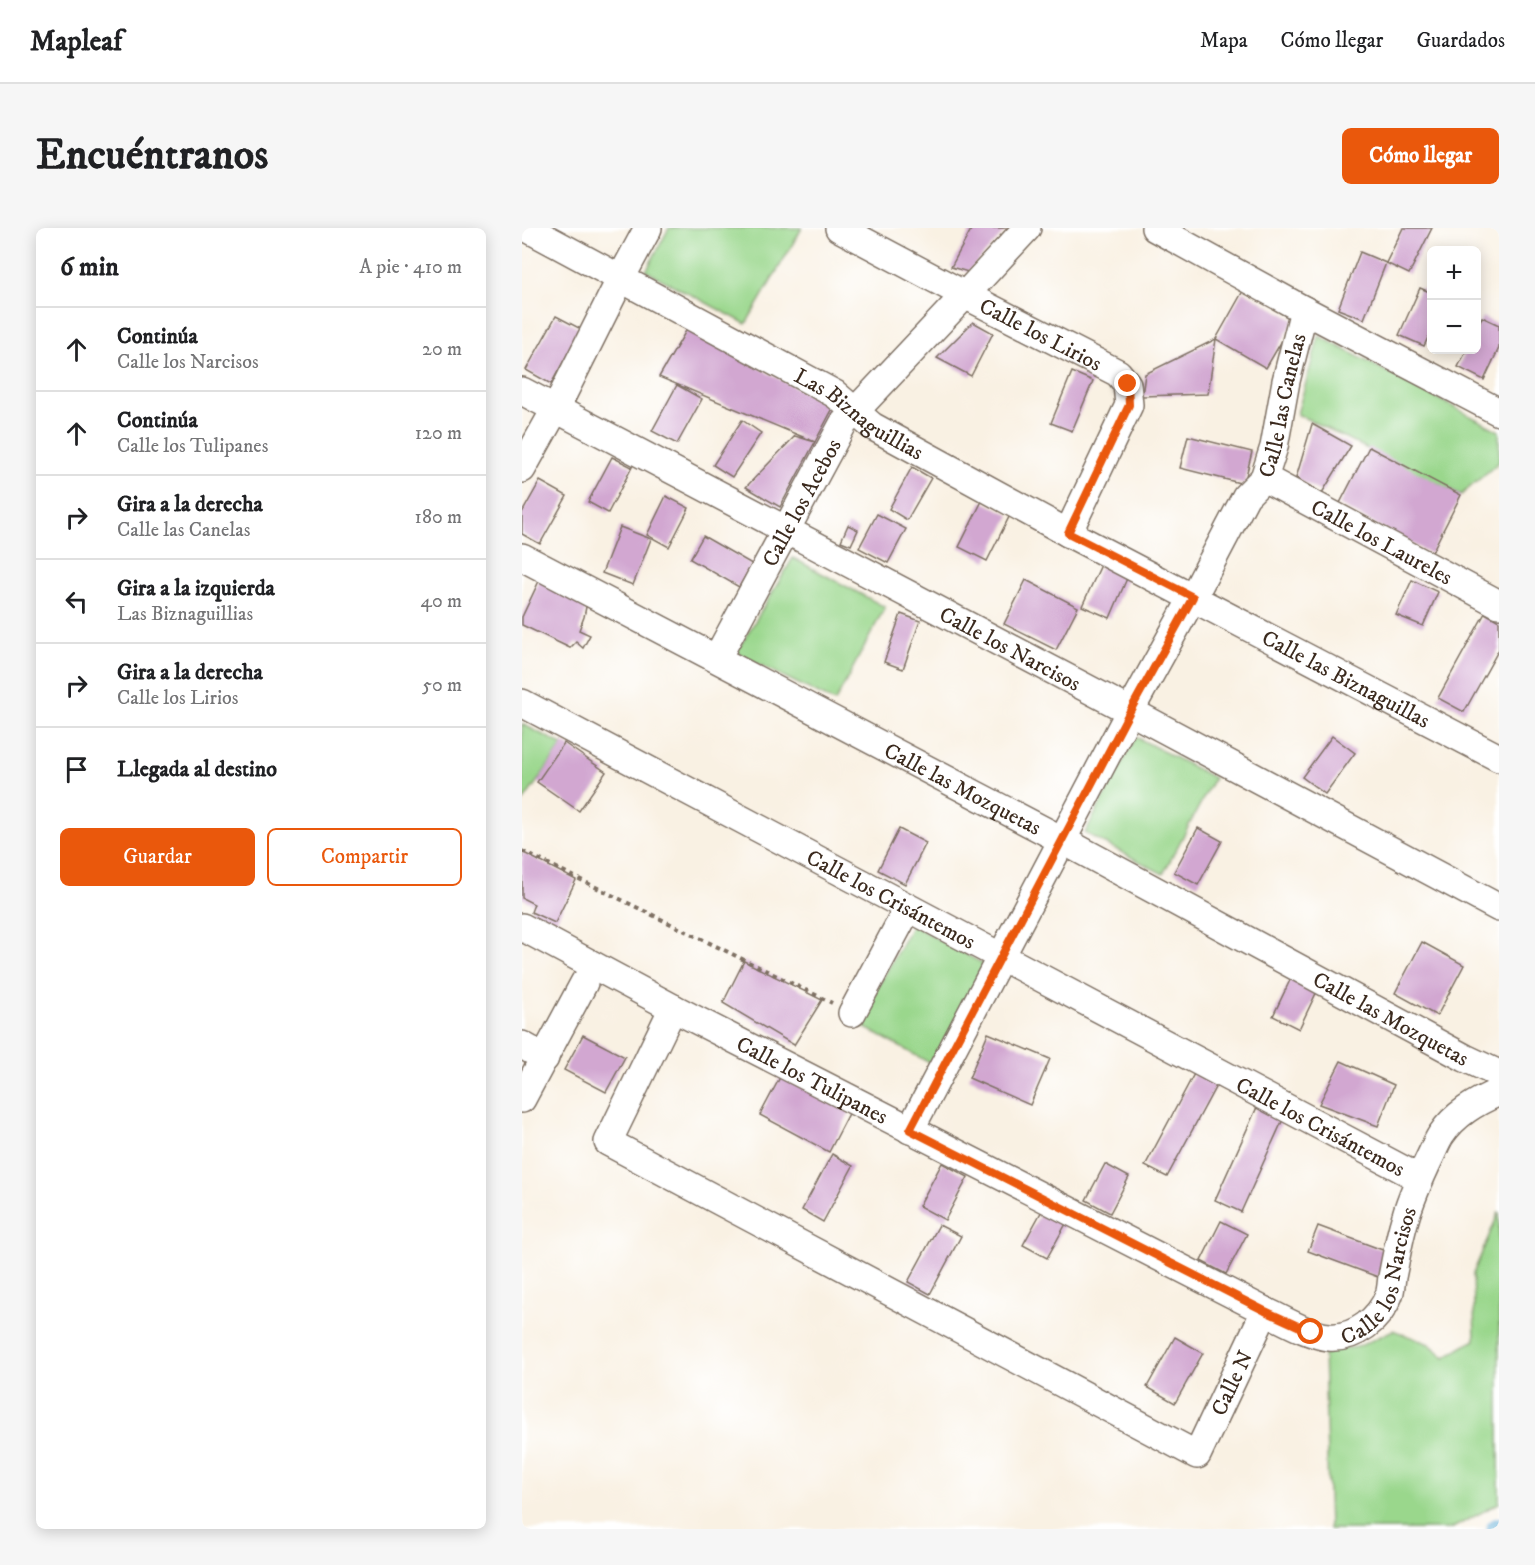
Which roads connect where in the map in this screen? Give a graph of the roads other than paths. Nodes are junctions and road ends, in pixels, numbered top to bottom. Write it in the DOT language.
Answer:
graph roads {
  1 [pos="527,228"];
  2 [pos="648,228"];
  3 [pos="839,228"];
  4 [pos="1027,228"];
  5 [pos="1155,228"];
  6 [pos="621,278"];
  7 [pos="965,295"];
  8 [pos="1304,310"];
  9 [pos="522,391"];
  10 [pos="556,408"];
  11 [pos="854,412"];
  12 [pos="1499,412"];
  13 [pos="522,469"];
  14 [pos="1264,478"];
  15 [pos="786,530"];
  16 [pos="1068,533"];
  17 [pos="522,557"];
  18 [pos="1193,597"];
  19 [pos="1499,604"];
  20 [pos="717,658"];
  21 [pos="522,703"];
  22 [pos="1130,711"];
  23 [pos="1499,758"];
  24 [pos="1062,840"];
  25 [pos="908,908"];
  26 [pos="1499,908"];
  27 [pos="522,927"];
  28 [pos="1002,956"];
  29 [pos="584,983"];
  30 [pos="673,1008"];
  31 [pos="852,1013"];
  32 [pos="534,1052"];
  33 [pos="1499,1074"];
  34 [pos="1499,1092"];
  35 [pos="522,1099"];
  36 [pos="910,1130"];
  37 [pos="1419,1178"];
  38 [pos="1265,1311"];
  1 -- 6 [label="street, Las Biznaguillias"];
  2 -- 6 [label="street"];
  3 -- 7 [label="street, Calle los Lirios"];
  4 -- 7 [label="street, Calle los Acebos"];
  5 -- 8 [label="street"];
  6 -- 10 [label="street"];
  6 -- 11 [label="street, Las Biznaguillias"];
  7 -- 11 [label="street, Calle los Acebos"];
  7 -- 16 [label="street, Calle los Lirios"];
  8 -- 12 [label="street"];
  8 -- 14 [label="street, Calle las Canelas"];
  9 -- 10 [label="street, Calle los Narcisos"];
  10 -- 13 [label="street"];
  10 -- 15 [label="street, Calle los Narcisos"];
  11 -- 15 [label="street, Calle los Acebos"];
  11 -- 16 [label="street, Las Biznaguillias"];
  14 -- 18 [label="street, Calle las Canelas"];
  14 -- 19 [label="street, Calle los Laureles"];
  15 -- 20 [label="street, Calle los Acebos"];
  15 -- 22 [label="street, Calle los Narcisos"];
  16 -- 18 [label="street, Las Biznaguillias"];
  17 -- 20 [label="street, Calle las Mozquetas"];
  18 -- 22 [label="street, Calle las Canelas"];
  18 -- 23 [label="street, Calle las Biznaguillas"];
  20 -- 24 [label="street, Calle las Mozquetas"];
  21 -- 25 [label="street, Calle los Crisántemos"];
  22 -- 24 [label="street, Calle las Canelas"];
  22 -- 26 [label="street, Calle los Narcisos"];
  24 -- 28 [label="street, Calle las Canelas"];
  24 -- 33 [label="street, Calle las Mozquetas"];
  25 -- 28 [label="street, Calle los Crisántemos"];
  25 -- 31 [label="street"];
  27 -- 30 [label="street, Calle los Tulipanes"];
  28 -- 36 [label="street, Calle las Canelas"];
  28 -- 37 [label="street, Calle los Crisántemos"];
  29 -- 32 [label="street"];
  30 -- 36 [label="street, Calle los Tulipanes"];
  30 -- 38 [label="street, Calle N"];
  32 -- 35 [label="street"];
  34 -- 37 [label="street, Calle los Narcisos"];
  36 -- 38 [label="street, Calle los Tulipanes"];
  37 -- 38 [label="street, Calle los Narcisos"];
}
